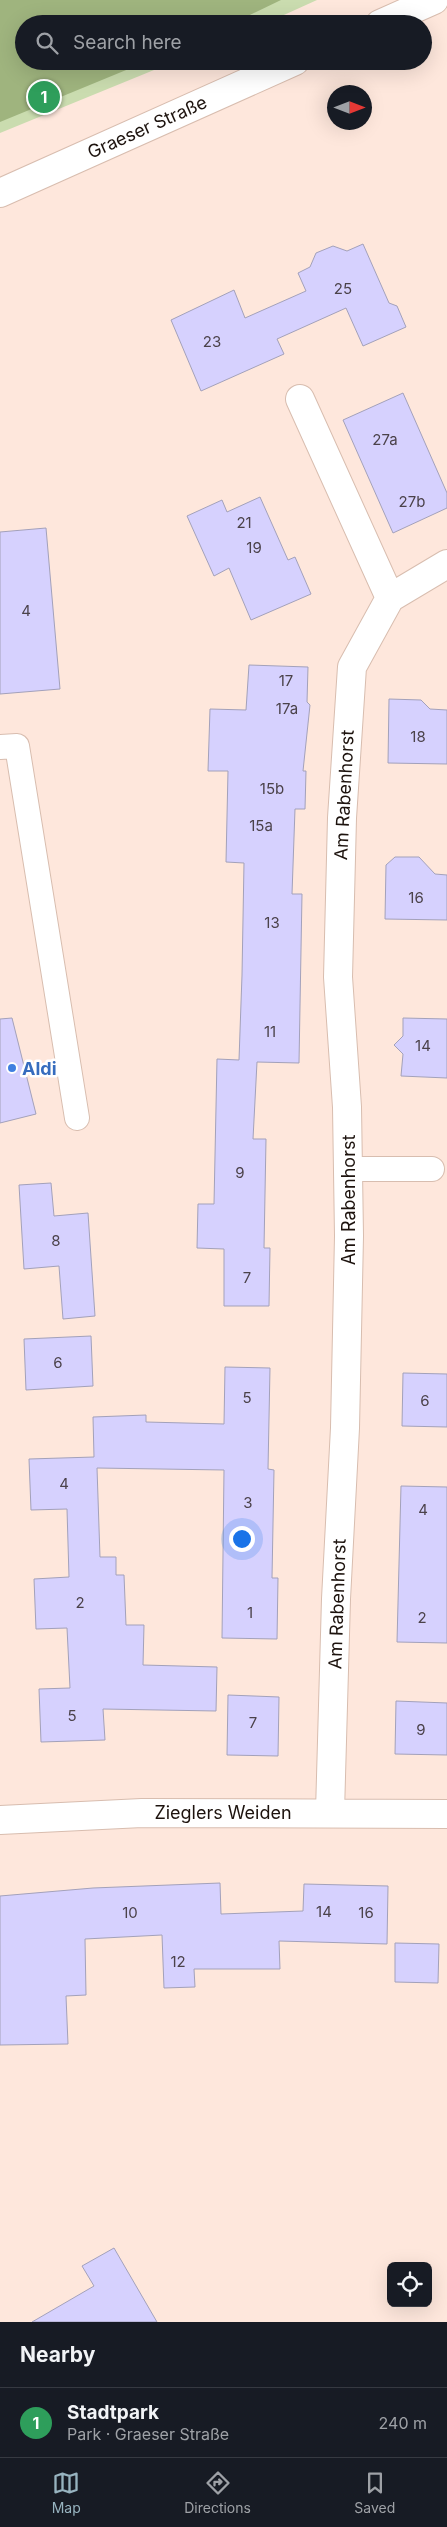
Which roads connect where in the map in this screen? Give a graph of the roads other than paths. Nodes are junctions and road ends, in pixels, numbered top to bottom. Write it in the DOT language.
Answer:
graph roads {
  1 [pos="434,0"];
  2 [pos="400,15"];
  3 [pos="275,70"];
  4 [pos="0,193"];
  5 [pos="300,399"];
  6 [pos="447,564"];
  7 [pos="390,598"];
  8 [pos="0,747"];
  9 [pos="77,1118"];
  10 [pos="348,1169"];
  11 [pos="432,1169"];
  12 [pos="330,1812"];
  13 [pos="447,1814"];
  14 [pos="0,1820"];
  1 -- 2 [label="street"];
  3 -- 4 [label="street, Graeser Straße"];
  5 -- 7 [label="street"];
  6 -- 7 [label="street"];
  7 -- 10 [label="street, Am Rabenhorst"];
  8 -- 9 [label="lane"];
  10 -- 11 [label="lane"];
  10 -- 12 [label="street, Am Rabenhorst"];
  12 -- 13 [label="street, Zieglers Weiden"];
  12 -- 14 [label="street, Zieglers Weiden"];
}
